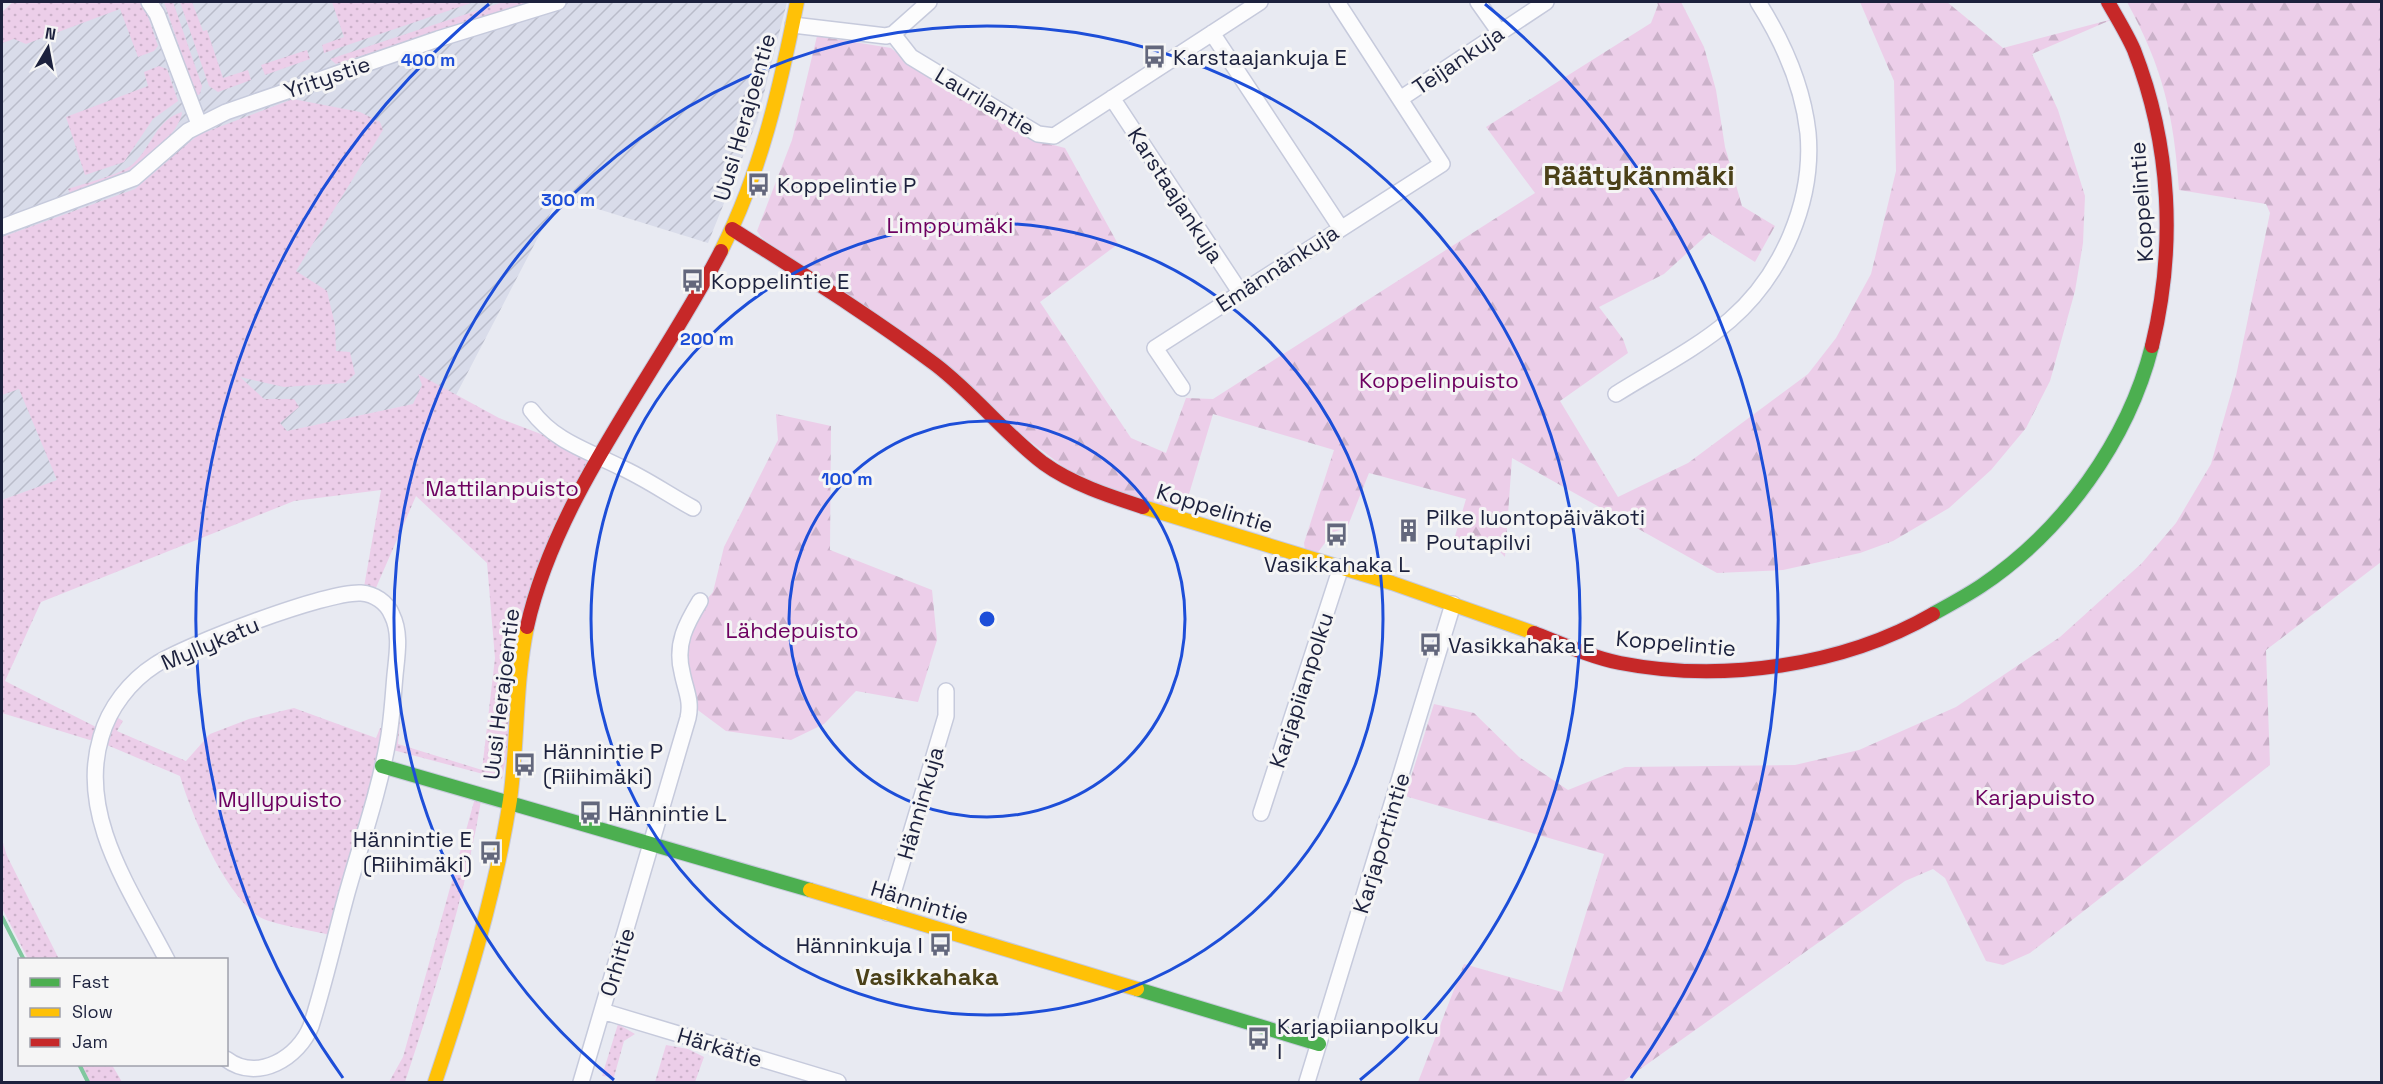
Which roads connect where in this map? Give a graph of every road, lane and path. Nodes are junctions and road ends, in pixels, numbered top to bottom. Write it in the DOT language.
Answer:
graph roads {
  1 [pos="558,2"];
  2 [pos="797,2"];
  3 [pos="929,2"];
  4 [pos="1260,2"];
  5 [pos="1336,2"];
  6 [pos="1479,2"];
  7 [pos="1546,2"];
  8 [pos="1758,2"];
  9 [pos="2108,2"];
  10 [pos="154,6"];
  11 [pos="793,25"];
  12 [pos="1212,33"];
  13 [pos="1500,33"];
  14 [pos="893,34"];
  15 [pos="1112,98"];
  16 [pos="1400,99"];
  17 [pos="200,123"];
  18 [pos="2,227"];
  19 [pos="1340,227"];
  20 [pos="732,229"];
  21 [pos="1240,292"];
  22 [pos="1182,388"];
  23 [pos="1616,394"];
  24 [pos="531,410"];
  25 [pos="599,459"];
  26 [pos="693,508"];
  27 [pos="1341,567"];
  28 [pos="700,602"];
  29 [pos="1453,604"];
  30 [pos="946,691"];
  31 [pos="382,766"];
  32 [pos="509,801"];
  33 [pos="1261,813"];
  34 [pos="652,842"];
  35 [pos="887,914"];
  36 [pos="166,958"];
  37 [pos="602,1011"];
  38 [pos="1319,1044"];
  39 [pos="228,1060"];
  40 [pos="435,1083"];
  41 [pos="581,1083"];
  42 [pos="838,1083"];
  43 [pos="1307,1083"];
  1 -- 17 [label="street, Yritystie"];
  2 -- 11 [label="street, Uusi Herajoentie"];
  3 -- 14 [label="street"];
  4 -- 12 [label="street, Laurilantie"];
  5 -- 16 [label="street"];
  6 -- 13 [label="street"];
  7 -- 13 [label="street, Teijankuja"];
  8 -- 23 [label="street"];
  9 -- 29 [label="street, Koppelintie"];
  10 -- 17 [label="street"];
  11 -- 14 [label="street"];
  11 -- 20 [label="street, Uusi Herajoentie"];
  12 -- 15 [label="street, Laurilantie"];
  12 -- 19 [label="street"];
  13 -- 16 [label="street, Teijankuja"];
  14 -- 15 [label="street, Laurilantie"];
  15 -- 21 [label="street, Karstaajankuja"];
  16 -- 19 [label="street, Emännänkuja"];
  17 -- 18 [label="street"];
  19 -- 21 [label="street, Emännänkuja"];
  20 -- 25 [label="street, Uusi Herajoentie"];
  20 -- 27 [label="street, Koppelintie"];
  21 -- 22 [label="street, Emännänkuja"];
  24 -- 25 [label="street"];
  25 -- 26 [label="street"];
  25 -- 32 [label="street, Uusi Herajoentie"];
  27 -- 29 [label="street, Koppelintie"];
  27 -- 33 [label="street, Karjapiianpolku"];
  28 -- 34 [label="street, Orhitie"];
  29 -- 38 [label="street, Karjaportintie"];
  30 -- 35 [label="street, Hänninkuja"];
  31 -- 32 [label="street"];
  31 -- 36 [label="street, Myllykatu"];
  31 -- 39 [label="street, Myllykatu"];
  32 -- 34 [label="street, Hännintie"];
  32 -- 40 [label="street, Uusi Herajoentie"];
  34 -- 35 [label="street, Hännintie"];
  34 -- 37 [label="street, Orhitie"];
  35 -- 38 [label="street, Hännintie"];
  37 -- 41 [label="street, Orhitie"];
  37 -- 42 [label="street, Härkätie"];
  38 -- 43 [label="street, Karjaportintie"];
}
